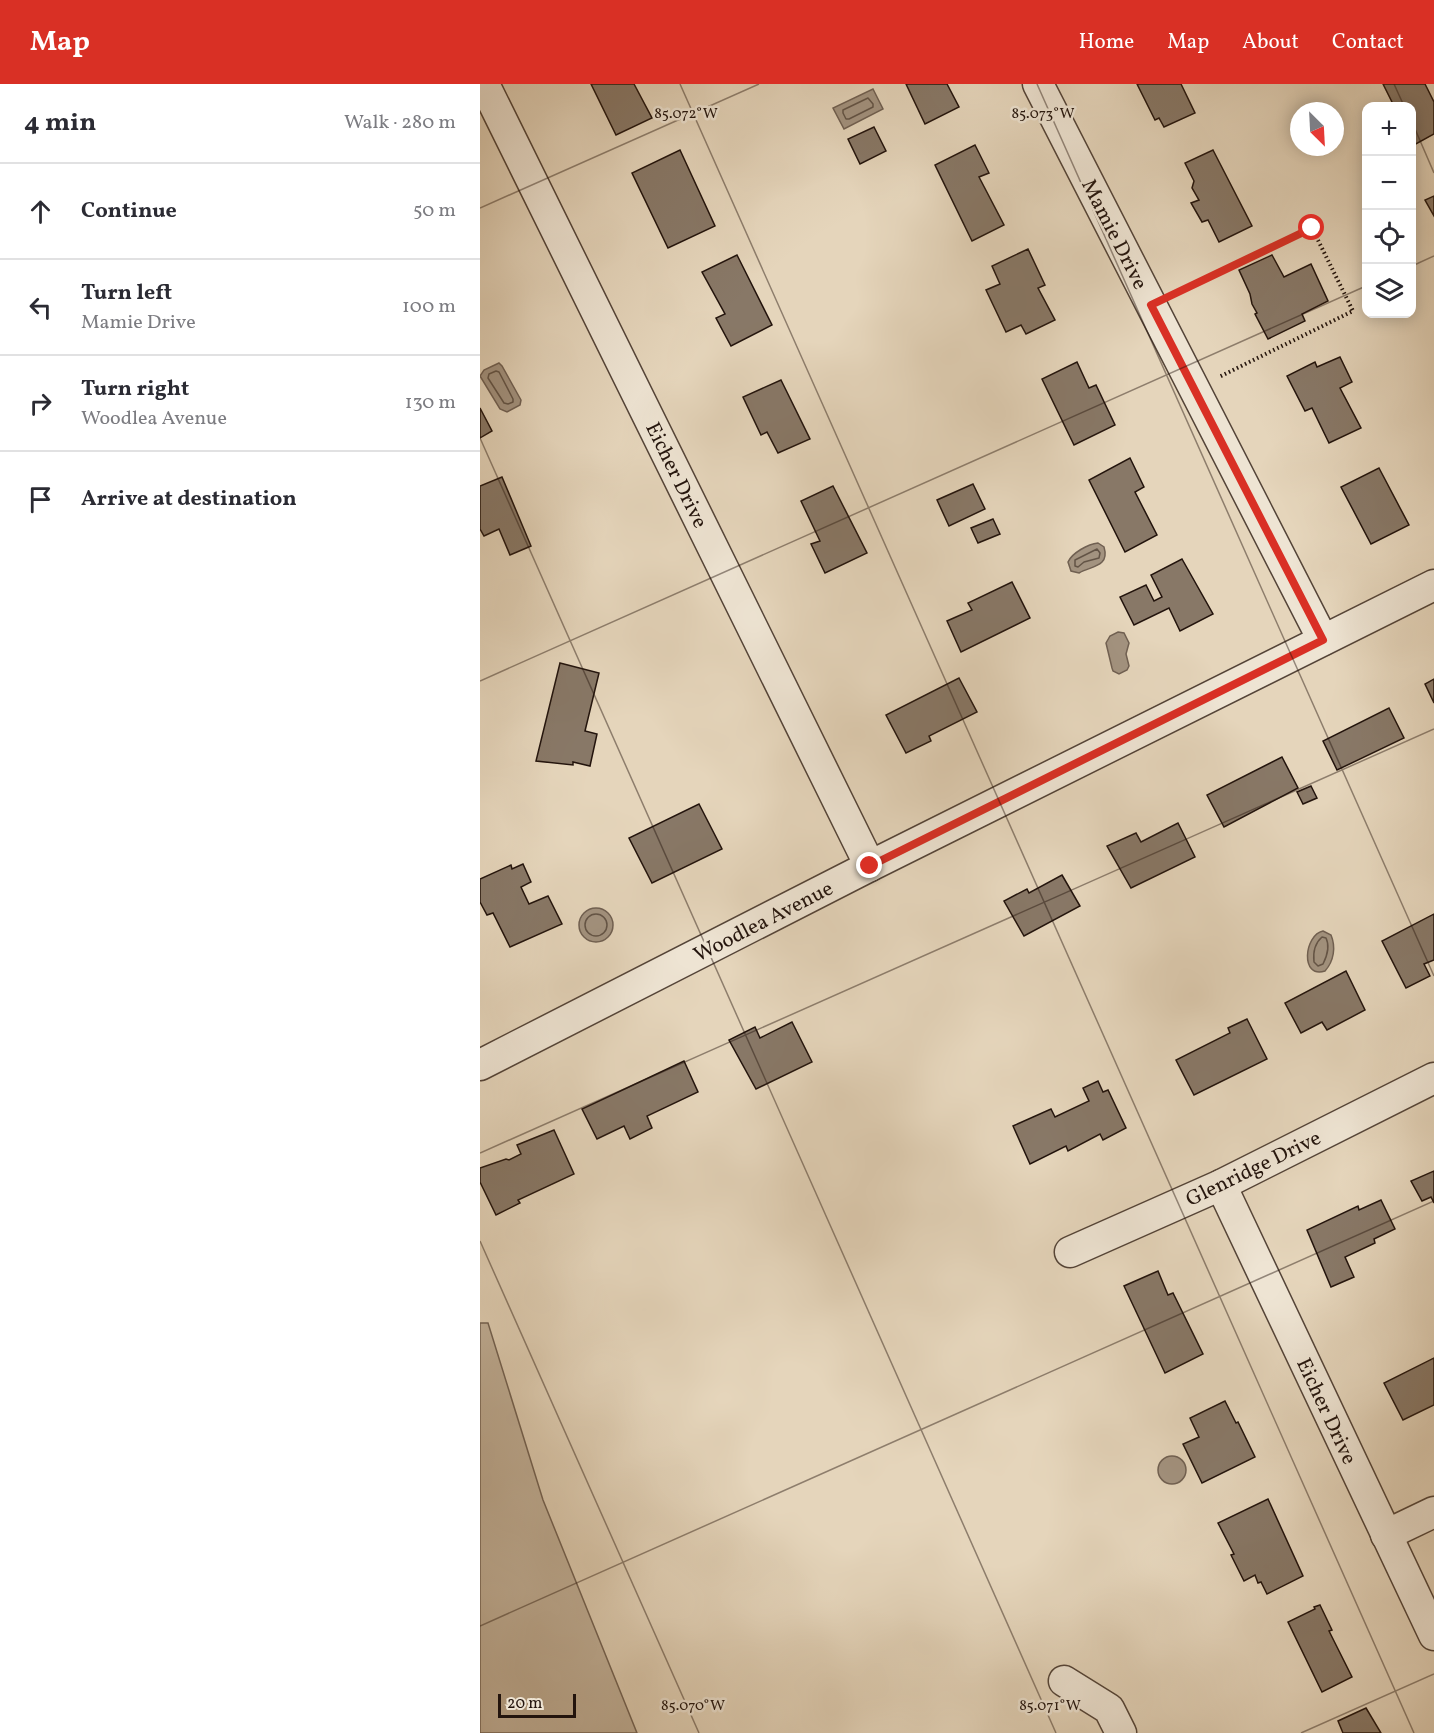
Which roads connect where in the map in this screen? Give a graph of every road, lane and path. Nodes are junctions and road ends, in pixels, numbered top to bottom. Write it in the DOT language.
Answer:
graph roads {
  1 [pos="484,84"];
  2 [pos="1038,84"];
  3 [pos="1151,305"];
  4 [pos="1194,389"];
  5 [pos="1434,585"];
  6 [pos="1323,640"];
  7 [pos="870,866"];
  8 [pos="480,1065"];
  9 [pos="1434,1078"];
  10 [pos="1221,1185"];
  11 [pos="1070,1252"];
  12 [pos="1434,1512"];
  13 [pos="1386,1535"];
  14 [pos="1434,1635"];
  15 [pos="1064,1681"];
  16 [pos="1121,1733"];
  1 -- 7 [label="street, Eicher Drive"];
  2 -- 3 [label="street, Mamie Drive"];
  3 -- 4 [label="street, Mamie Drive"];
  3 -- 4 [label="path"];
  4 -- 6 [label="street, Mamie Drive"];
  5 -- 6 [label="street, Woodlea Avenue"];
  6 -- 7 [label="street, Woodlea Avenue"];
  7 -- 8 [label="street, Woodlea Avenue"];
  9 -- 10 [label="street, Glenridge Drive"];
  10 -- 11 [label="street, Glenridge Drive"];
  10 -- 13 [label="street, Eicher Drive"];
  12 -- 13 [label="street"];
  13 -- 14 [label="street, Eicher Drive"];
  15 -- 16 [label="street"];
}
